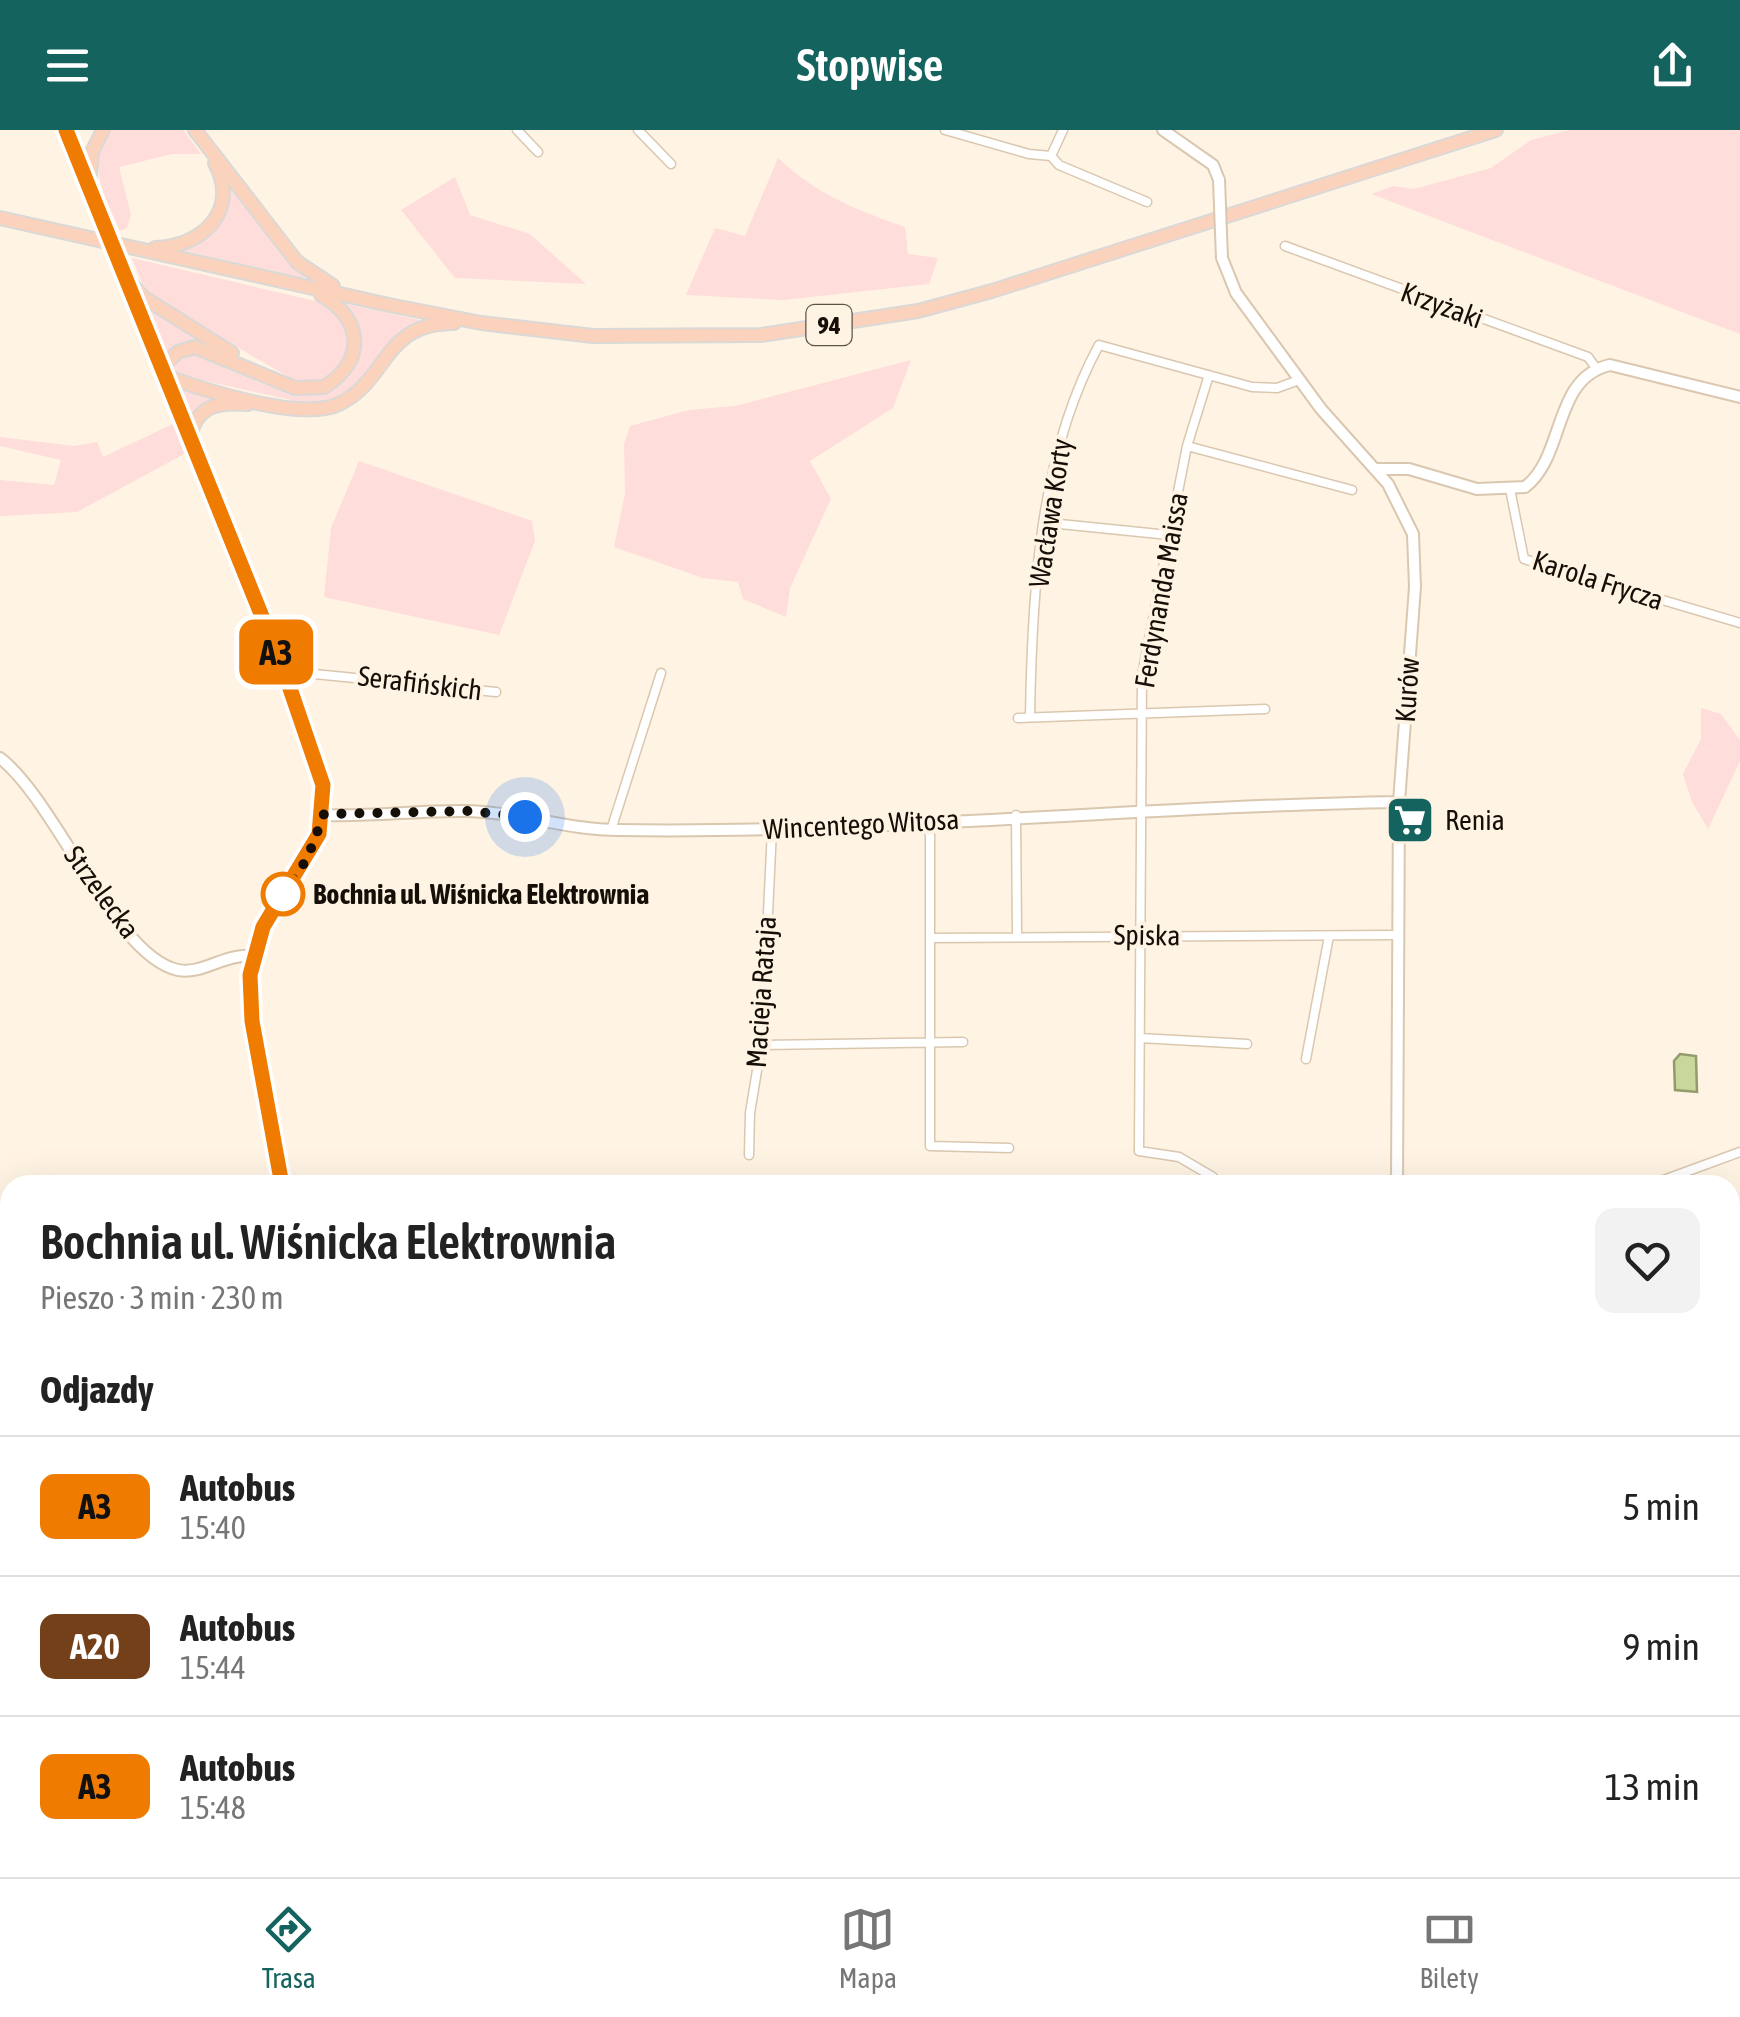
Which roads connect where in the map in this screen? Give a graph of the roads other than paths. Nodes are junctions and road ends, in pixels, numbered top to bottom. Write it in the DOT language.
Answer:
graph roads {
  1 [pos="66,130"];
  2 [pos="103,130"];
  3 [pos="192,130"];
  4 [pos="517,130"];
  5 [pos="638,130"];
  6 [pos="946,130"];
  7 [pos="1063,130"];
  8 [pos="1163,130"];
  9 [pos="1496,130"];
  10 [pos="1174,135"];
  11 [pos="538,152"];
  12 [pos="1051,156"];
  13 [pos="672,164"];
  14 [pos="88,186"];
  15 [pos="1147,202"];
  16 [pos="0,218"];
  17 [pos="1284,246"];
  18 [pos="133,248"];
  19 [pos="125,276"];
  20 [pos="286,282"];
  21 [pos="363,299"];
  22 [pos="482,323"];
  23 [pos="1596,368"];
  24 [pos="164,372"];
  25 [pos="263,373"];
  26 [pos="1208,374"];
  27 [pos="1298,380"];
  28 [pos="1740,398"];
  29 [pos="278,406"];
  30 [pos="190,438"];
  31 [pos="1188,446"];
  32 [pos="1376,469"];
  33 [pos="1396,470"];
  34 [pos="1388,484"];
  35 [pos="1510,489"];
  36 [pos="1352,490"];
  37 [pos="1047,518"];
  38 [pos="1169,535"];
  39 [pos="1740,623"];
  40 [pos="284,671"];
  41 [pos="661,673"];
  42 [pos="496,692"];
  43 [pos="1265,709"];
  44 [pos="1142,710"];
  45 [pos="1030,716"];
  46 [pos="1018,718"];
  47 [pos="0,758"];
  48 [pos="1399,802"];
  49 [pos="1139,809"];
  50 [pos="324,814"];
  51 [pos="1016,815"];
  52 [pos="926,820"];
  53 [pos="772,829"];
  54 [pos="611,830"];
  55 [pos="1017,935"];
  56 [pos="1140,935"];
  57 [pos="1397,935"];
  58 [pos="1329,936"];
  59 [pos="931,938"];
  60 [pos="253,956"];
  61 [pos="1140,1038"];
  62 [pos="964,1042"];
  63 [pos="930,1043"];
  64 [pos="761,1044"];
  65 [pos="1247,1044"];
  66 [pos="1306,1059"];
  67 [pos="1010,1148"];
  68 [pos="1740,1152"];
  69 [pos="749,1155"];
  70 [pos="280,1175"];
  71 [pos="1210,1175"];
  72 [pos="1397,1175"];
  73 [pos="1677,1175"];
  1 -- 14 [label="main road"];
  2 -- 14 [label="main road"];
  3 -- 18 [label="main road"];
  3 -- 21 [label="main road"];
  4 -- 11 [label="street"];
  5 -- 13 [label="street"];
  6 -- 12 [label="street"];
  7 -- 12 [label="street"];
  8 -- 10 [label="street"];
  9 -- 22 [label="main road, 94"];
  10 -- 27 [label="street, Kurów, bridge"];
  12 -- 15 [label="street"];
  14 -- 19 [label="main road, bridge"];
  16 -- 18 [label="main road, 94"];
  17 -- 23 [label="street, Krzyżaki"];
  18 -- 20 [label="main road, 94"];
  19 -- 24 [label="main road"];
  19 -- 25 [label="main road"];
  20 -- 21 [label="main road, 94"];
  20 -- 25 [label="main road"];
  21 -- 22 [label="main road, 94"];
  22 -- 29 [label="main road"];
  23 -- 28 [label="street, Krzyżaki"];
  23 -- 35 [label="street"];
  24 -- 25 [label="main road"];
  24 -- 29 [label="main road"];
  24 -- 30 [label="main road"];
  26 -- 27 [label="street, Wacława Korty"];
  26 -- 31 [label="street, Ferdynanda Maissa"];
  26 -- 37 [label="street, Wacława Korty"];
  27 -- 32 [label="street, Kurów"];
  29 -- 30 [label="main road"];
  30 -- 40 [label="main road"];
  31 -- 36 [label="street"];
  31 -- 38 [label="street, Ferdynanda Maissa"];
  32 -- 33 [label="street"];
  32 -- 34 [label="street, Kurów"];
  33 -- 34 [label="street"];
  33 -- 35 [label="street"];
  34 -- 48 [label="street, Kurów"];
  35 -- 39 [label="street, Karola Frycza"];
  37 -- 38 [label="street"];
  37 -- 45 [label="street, Wacława Korty"];
  38 -- 44 [label="street, Ferdynanda Maissa"];
  40 -- 42 [label="street, Serafińskich"];
  40 -- 50 [label="main road"];
  41 -- 54 [label="street"];
  43 -- 44 [label="street"];
  44 -- 45 [label="street"];
  44 -- 49 [label="street, Ferdynanda Maissa"];
  45 -- 46 [label="street"];
  47 -- 60 [label="street, Strzelecka"];
  48 -- 49 [label="street, Wincentego Witosa"];
  48 -- 57 [label="street, Kurów"];
  49 -- 51 [label="street, Wincentego Witosa"];
  49 -- 56 [label="street, Ferdynanda Maissa"];
  50 -- 54 [label="street, Wincentego Witosa"];
  50 -- 60 [label="main road"];
  51 -- 52 [label="street, Wincentego Witosa"];
  51 -- 55 [label="street"];
  52 -- 53 [label="street, Wincentego Witosa"];
  52 -- 59 [label="street"];
  53 -- 54 [label="street, Wincentego Witosa"];
  53 -- 64 [label="street, Macieja Rataja"];
  55 -- 56 [label="street, Spiska"];
  55 -- 59 [label="street, Spiska"];
  56 -- 58 [label="street, Spiska"];
  56 -- 61 [label="street, Ferdynanda Maissa"];
  57 -- 58 [label="street, Spiska"];
  57 -- 72 [label="street, Kurów"];
  58 -- 66 [label="street"];
  59 -- 63 [label="street"];
  60 -- 70 [label="main road"];
  61 -- 65 [label="street"];
  61 -- 71 [label="street, Ferdynanda Maissa"];
  62 -- 63 [label="street"];
  63 -- 64 [label="street"];
  63 -- 67 [label="street"];
  64 -- 69 [label="street, Macieja Rataja"];
  68 -- 73 [label="street"];
}
